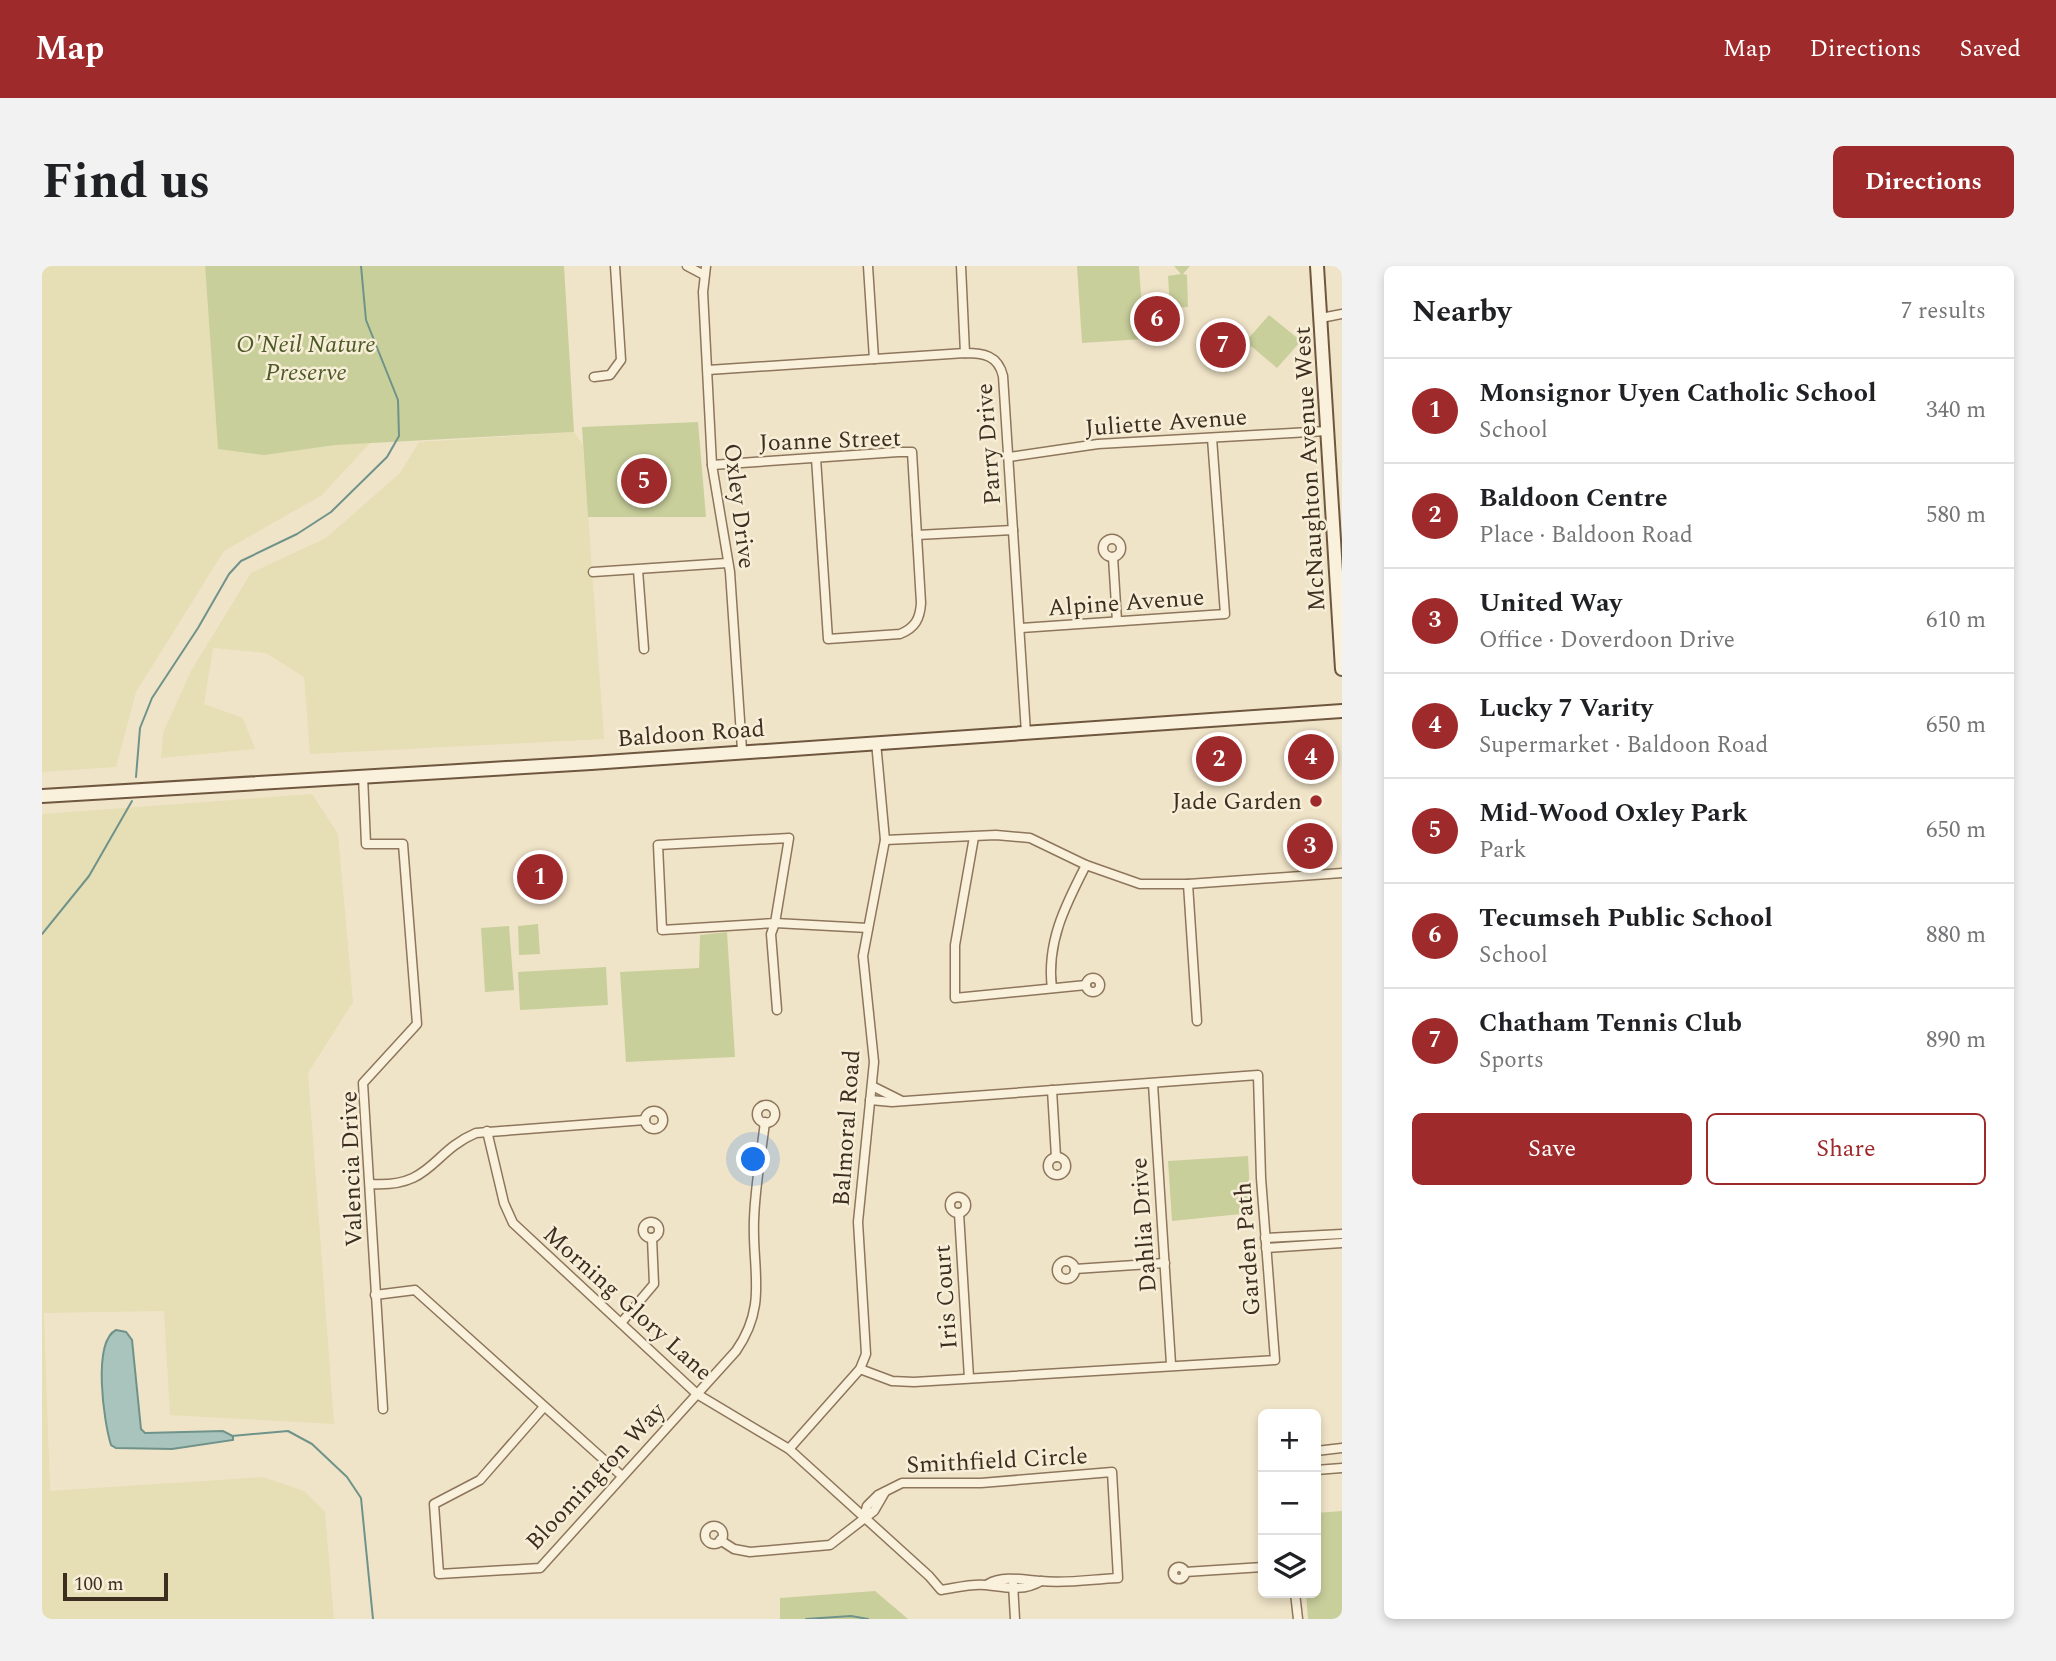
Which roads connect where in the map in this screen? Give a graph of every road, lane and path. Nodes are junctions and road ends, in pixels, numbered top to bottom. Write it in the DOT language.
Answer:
graph roads {
  1 [pos="615,266"];
  2 [pos="687,266"];
  3 [pos="868,266"];
  4 [pos="961,266"];
  5 [pos="1317,266"];
  6 [pos="705,271"];
  7 [pos="1342,314"];
  8 [pos="1321,318"];
  9 [pos="965,353"];
  10 [pos="874,359"];
  11 [pos="708,370"];
  12 [pos="594,377"];
  13 [pos="1327,430"];
  14 [pos="1212,438"];
  15 [pos="1009,457"];
  16 [pos="816,458"];
  17 [pos="712,465"];
  18 [pos="1013,530"];
  19 [pos="917,535"];
  20 [pos="1113,557"];
  21 [pos="727,564"];
  22 [pos="638,570"];
  23 [pos="593,572"];
  24 [pos="1117,621"];
  25 [pos="1020,628"];
  26 [pos="644,649"];
  27 [pos="1342,669"];
  28 [pos="1342,711"];
  29 [pos="1026,733"];
  30 [pos="876,742"];
  31 [pos="742,750"];
  32 [pos="363,776"];
  33 [pos="42,796"];
  34 [pos="975,837"];
  35 [pos="885,839"];
  36 [pos="1086,865"];
  37 [pos="1342,873"];
  38 [pos="1188,884"];
  39 [pos="775,923"];
  40 [pos="868,928"];
  41 [pos="1086,985"];
  42 [pos="1052,988"];
  43 [pos="776,1010"];
  44 [pos="1197,1021"];
  45 [pos="1153,1084"];
  46 [pos="872,1086"];
  47 [pos="1052,1090"];
  48 [pos="870,1100"];
  49 [pos="900,1100"];
  50 [pos="645,1120"];
  51 [pos="765,1122"];
  52 [pos="487,1132"];
  53 [pos="1056,1157"];
  54 [pos="371,1184"];
  55 [pos="958,1213"];
  56 [pos="1342,1234"];
  57 [pos="652,1238"];
  58 [pos="1265,1238"];
  59 [pos="1342,1243"];
  60 [pos="1266,1248"];
  61 [pos="1165,1263"];
  62 [pos="1075,1269"];
  63 [pos="375,1295"];
  64 [pos="621,1323"];
  65 [pos="1171,1364"];
  66 [pos="860,1369"];
  67 [pos="969,1378"];
  68 [pos="697,1394"];
  69 [pos="543,1408"];
  70 [pos="383,1409"];
  71 [pos="1342,1448"];
  72 [pos="789,1449"];
  73 [pos="1321,1450"];
  74 [pos="1342,1468"];
  75 [pos="1321,1470"];
  76 [pos="622,1476"];
  77 [pos="864,1517"];
  78 [pos="720,1540"];
  79 [pos="1258,1567"];
  80 [pos="1185,1572"];
  81 [pos="1041,1581"];
  82 [pos="1013,1584"];
  83 [pos="1296,1598"];
  84 [pos="1015,1619"];
  85 [pos="1298,1619"];
  1 -- 12 [label="street"];
  2 -- 6 [label="street"];
  3 -- 10 [label="street"];
  4 -- 9 [label="street"];
  5 -- 8 [label="street, McNaughton Avenue West"];
  6 -- 11 [label="street, Oxley Drive"];
  7 -- 8 [label="street"];
  8 -- 13 [label="street, McNaughton Avenue West"];
  9 -- 10 [label="street, Parry Drive"];
  9 -- 15 [label="street, Parry Drive"];
  10 -- 11 [label="street, Parry Drive"];
  11 -- 17 [label="street, Oxley Drive"];
  13 -- 14 [label="street, Juliette Avenue"];
  13 -- 27 [label="street, McNaughton Avenue West"];
  14 -- 15 [label="street, Juliette Avenue"];
  14 -- 24 [label="street, Alpine Avenue"];
  15 -- 18 [label="street, Parry Drive"];
  16 -- 17 [label="street, Joanne Street"];
  16 -- 19 [label="street, Joanne Street"];
  16 -- 19 [label="street"];
  17 -- 21 [label="street, Oxley Drive"];
  18 -- 19 [label="street"];
  18 -- 25 [label="street, Parry Drive"];
  20 -- 24 [label="street"];
  21 -- 22 [label="street"];
  21 -- 31 [label="street, Oxley Drive"];
  22 -- 23 [label="street"];
  22 -- 26 [label="street"];
  24 -- 25 [label="street, Alpine Avenue"];
  25 -- 29 [label="street, Parry Drive"];
  28 -- 29 [label="street, Baldoon Road"];
  29 -- 30 [label="street, Baldoon Road"];
  30 -- 31 [label="street, Baldoon Road"];
  30 -- 35 [label="street, Balmoral Road"];
  31 -- 32 [label="street, Baldoon Road"];
  32 -- 33 [label="street, Baldoon Road"];
  32 -- 54 [label="street, Valencia Drive"];
  34 -- 35 [label="street"];
  34 -- 36 [label="street"];
  34 -- 42 [label="street"];
  35 -- 40 [label="street, Balmoral Road"];
  36 -- 38 [label="street"];
  36 -- 42 [label="street"];
  37 -- 38 [label="street"];
  38 -- 44 [label="street"];
  39 -- 39 [label="street"];
  39 -- 40 [label="street"];
  39 -- 43 [label="street"];
  40 -- 46 [label="street, Balmoral Road"];
  41 -- 42 [label="street"];
  45 -- 47 [label="street, Garden Path"];
  45 -- 58 [label="street, Garden Path"];
  45 -- 61 [label="street, Dahlia Drive"];
  46 -- 48 [label="street, Balmoral Road"];
  46 -- 49 [label="street"];
  47 -- 49 [label="street, Garden Path"];
  47 -- 53 [label="street"];
  48 -- 49 [label="street, Garden Path"];
  48 -- 66 [label="street, Balmoral Road"];
  50 -- 52 [label="street"];
  51 -- 68 [label="street, Bloomington Way"];
  52 -- 54 [label="street"];
  52 -- 64 [label="street, Morning Glory Lane"];
  54 -- 63 [label="street, Valencia Drive"];
  55 -- 67 [label="street, Iris Court"];
  56 -- 58 [label="street"];
  57 -- 64 [label="street"];
  58 -- 60 [label="street, Garden Path"];
  59 -- 60 [label="street"];
  60 -- 65 [label="street, Garden Path"];
  61 -- 62 [label="street"];
  61 -- 65 [label="street, Dahlia Drive"];
  63 -- 69 [label="street"];
  63 -- 70 [label="street, Valencia Drive"];
  64 -- 68 [label="street, Morning Glory Lane"];
  65 -- 67 [label="street, Garden Path"];
  66 -- 67 [label="street, Garden Path"];
  66 -- 72 [label="street"];
  68 -- 72 [label="street, Morning Glory Lane"];
  68 -- 76 [label="street, Bloomington Way"];
  69 -- 76 [label="street"];
  69 -- 76 [label="street, Bloomington Way"];
  71 -- 73 [label="street"];
  72 -- 77 [label="street, Morning Glory Lane"];
  74 -- 75 [label="street"];
  77 -- 78 [label="street, Smithfield Circle"];
  77 -- 81 [label="street, Smithfield Circle"];
  77 -- 82 [label="street, Morning Glory Lane"];
  79 -- 80 [label="street"];
  81 -- 82 [label="street, Morning Glory Lane"];
  82 -- 84 [label="street"];
  83 -- 85 [label="street"];
}
